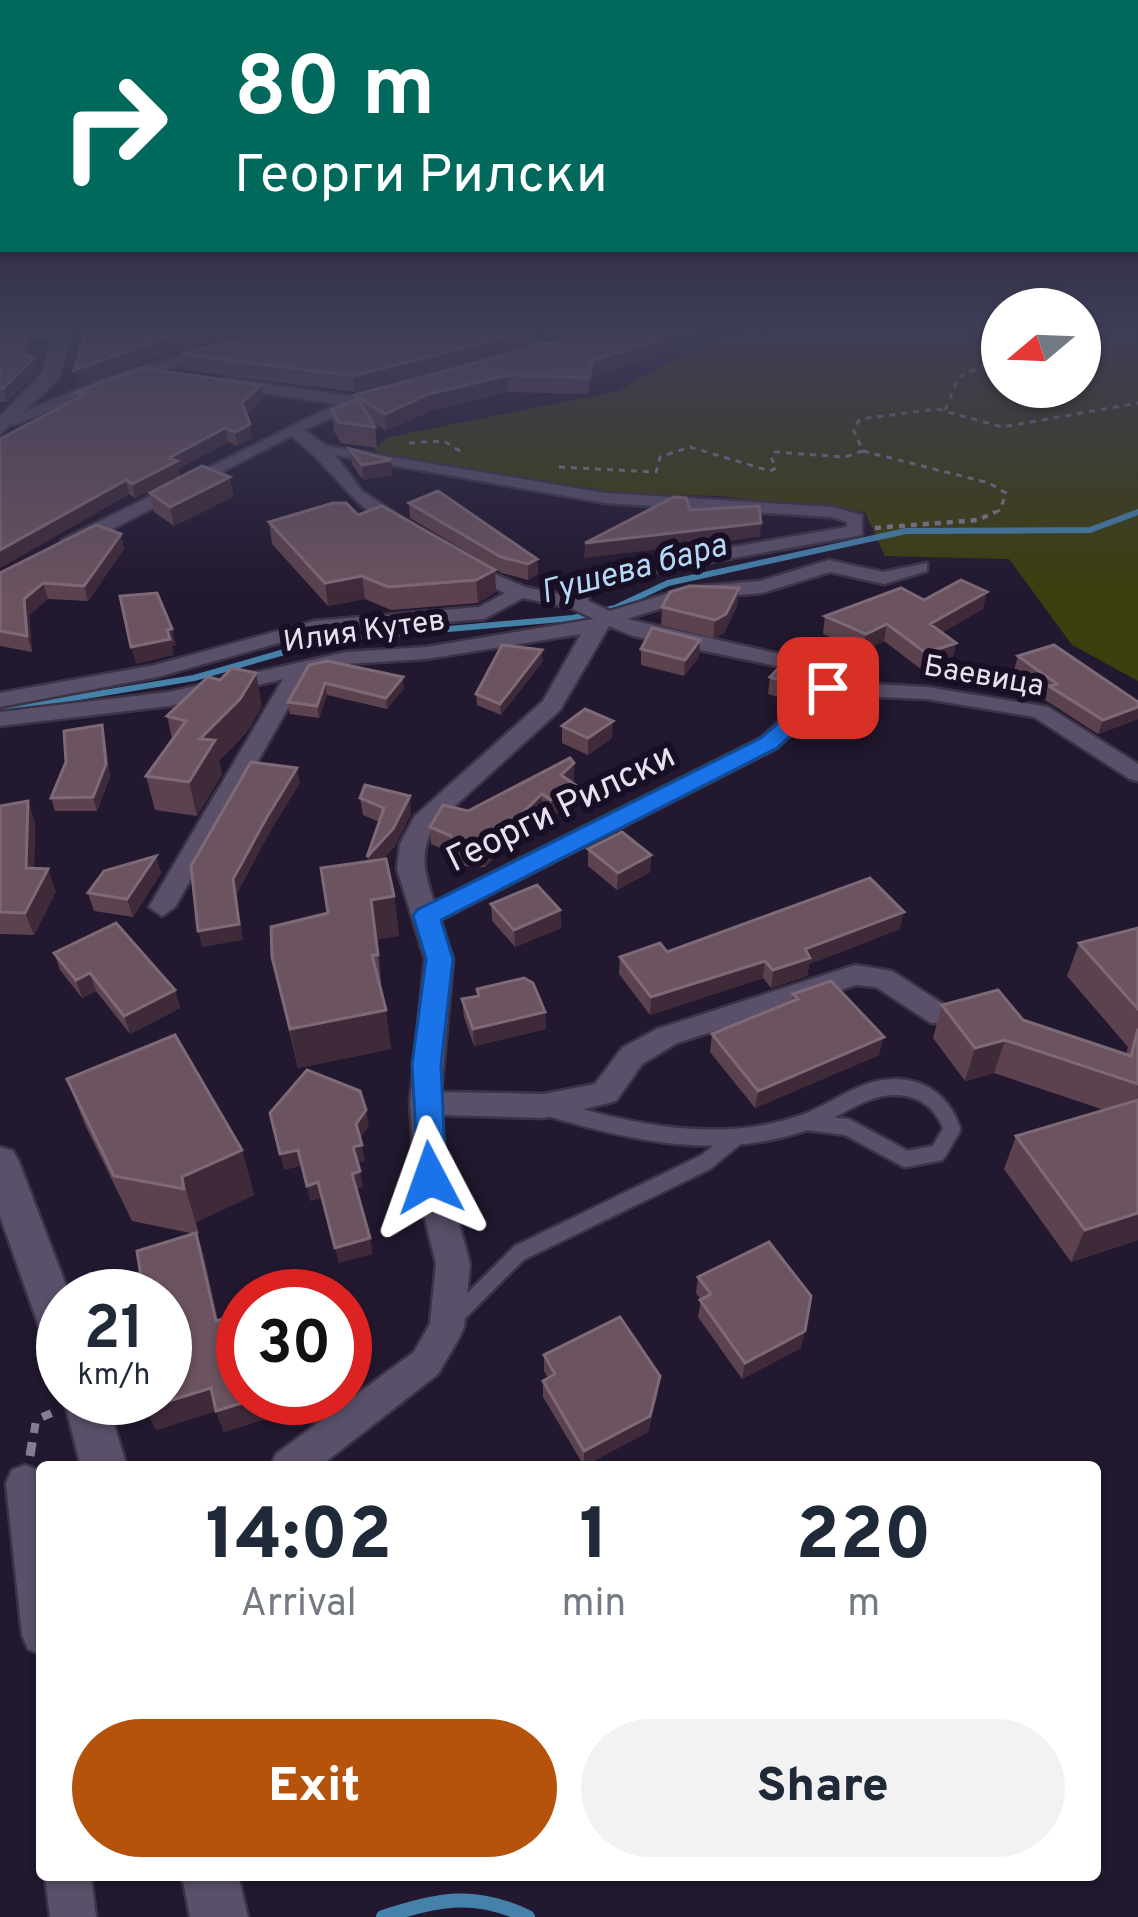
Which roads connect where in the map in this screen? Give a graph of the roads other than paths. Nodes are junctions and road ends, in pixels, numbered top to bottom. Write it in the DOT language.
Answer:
graph roads {
  1 [pos="319,417"];
  2 [pos="292,429"];
  3 [pos="322,450"];
  4 [pos="424,541"];
  5 [pos="54,552"];
  6 [pos="443,554"];
  7 [pos="920,567"];
  8 [pos="520,592"];
  9 [pos="577,603"];
  10 [pos="602,623"];
  11 [pos="300,668"];
  12 [pos="828,688"];
  13 [pos="0,700"];
  14 [pos="0,719"];
  15 [pos="1138,775"];
  16 [pos="162,907"];
  17 [pos="427,916"];
  18 [pos="941,1016"];
  19 [pos="425,1103"];
  20 [pos="544,1106"];
  21 [pos="806,1122"];
  22 [pos="734,1139"];
  23 [pos="0,1162"];
  24 [pos="39,1269"];
  25 [pos="447,1327"];
  26 [pos="92,1425"];
  27 [pos="102,1461"];
  28 [pos="297,1461"];
  29 [pos="25,1483"];
  30 [pos="36,1581"];
  31 [pos="69,1881"];
  32 [pos="211,1881"];
  33 [pos="73,1917"];
  34 [pos="219,1917"];
  1 -- 2 [label="street"];
  2 -- 3 [label="street"];
  2 -- 5 [label="street"];
  3 -- 4 [label="street"];
  3 -- 9 [label="street"];
  6 -- 8 [label="street"];
  7 -- 10 [label="street, Илия Кутев"];
  8 -- 9 [label="street"];
  8 -- 13 [label="street"];
  9 -- 10 [label="street"];
  10 -- 11 [label="street, Илия Кутев"];
  10 -- 12 [label="street, Баевица"];
  10 -- 17 [label="street"];
  11 -- 14 [label="street, Илия Кутев"];
  11 -- 16 [label="street"];
  12 -- 15 [label="street, Баевица"];
  12 -- 17 [label="street, Георги Рилски"];
  17 -- 19 [label="street, Георги Рилски"];
  18 -- 20 [label="street"];
  19 -- 20 [label="street"];
  19 -- 25 [label="street, Георги Рилски"];
  20 -- 22 [label="lane"];
  21 -- 21 [label="lane"];
  21 -- 22 [label="lane"];
  22 -- 25 [label="lane"];
  23 -- 24 [label="street"];
  25 -- 28 [label="street"];
  26 -- 27 [label="street"];
  29 -- 30 [label="street"];
  31 -- 33 [label="street"];
  32 -- 34 [label="street"];
}
